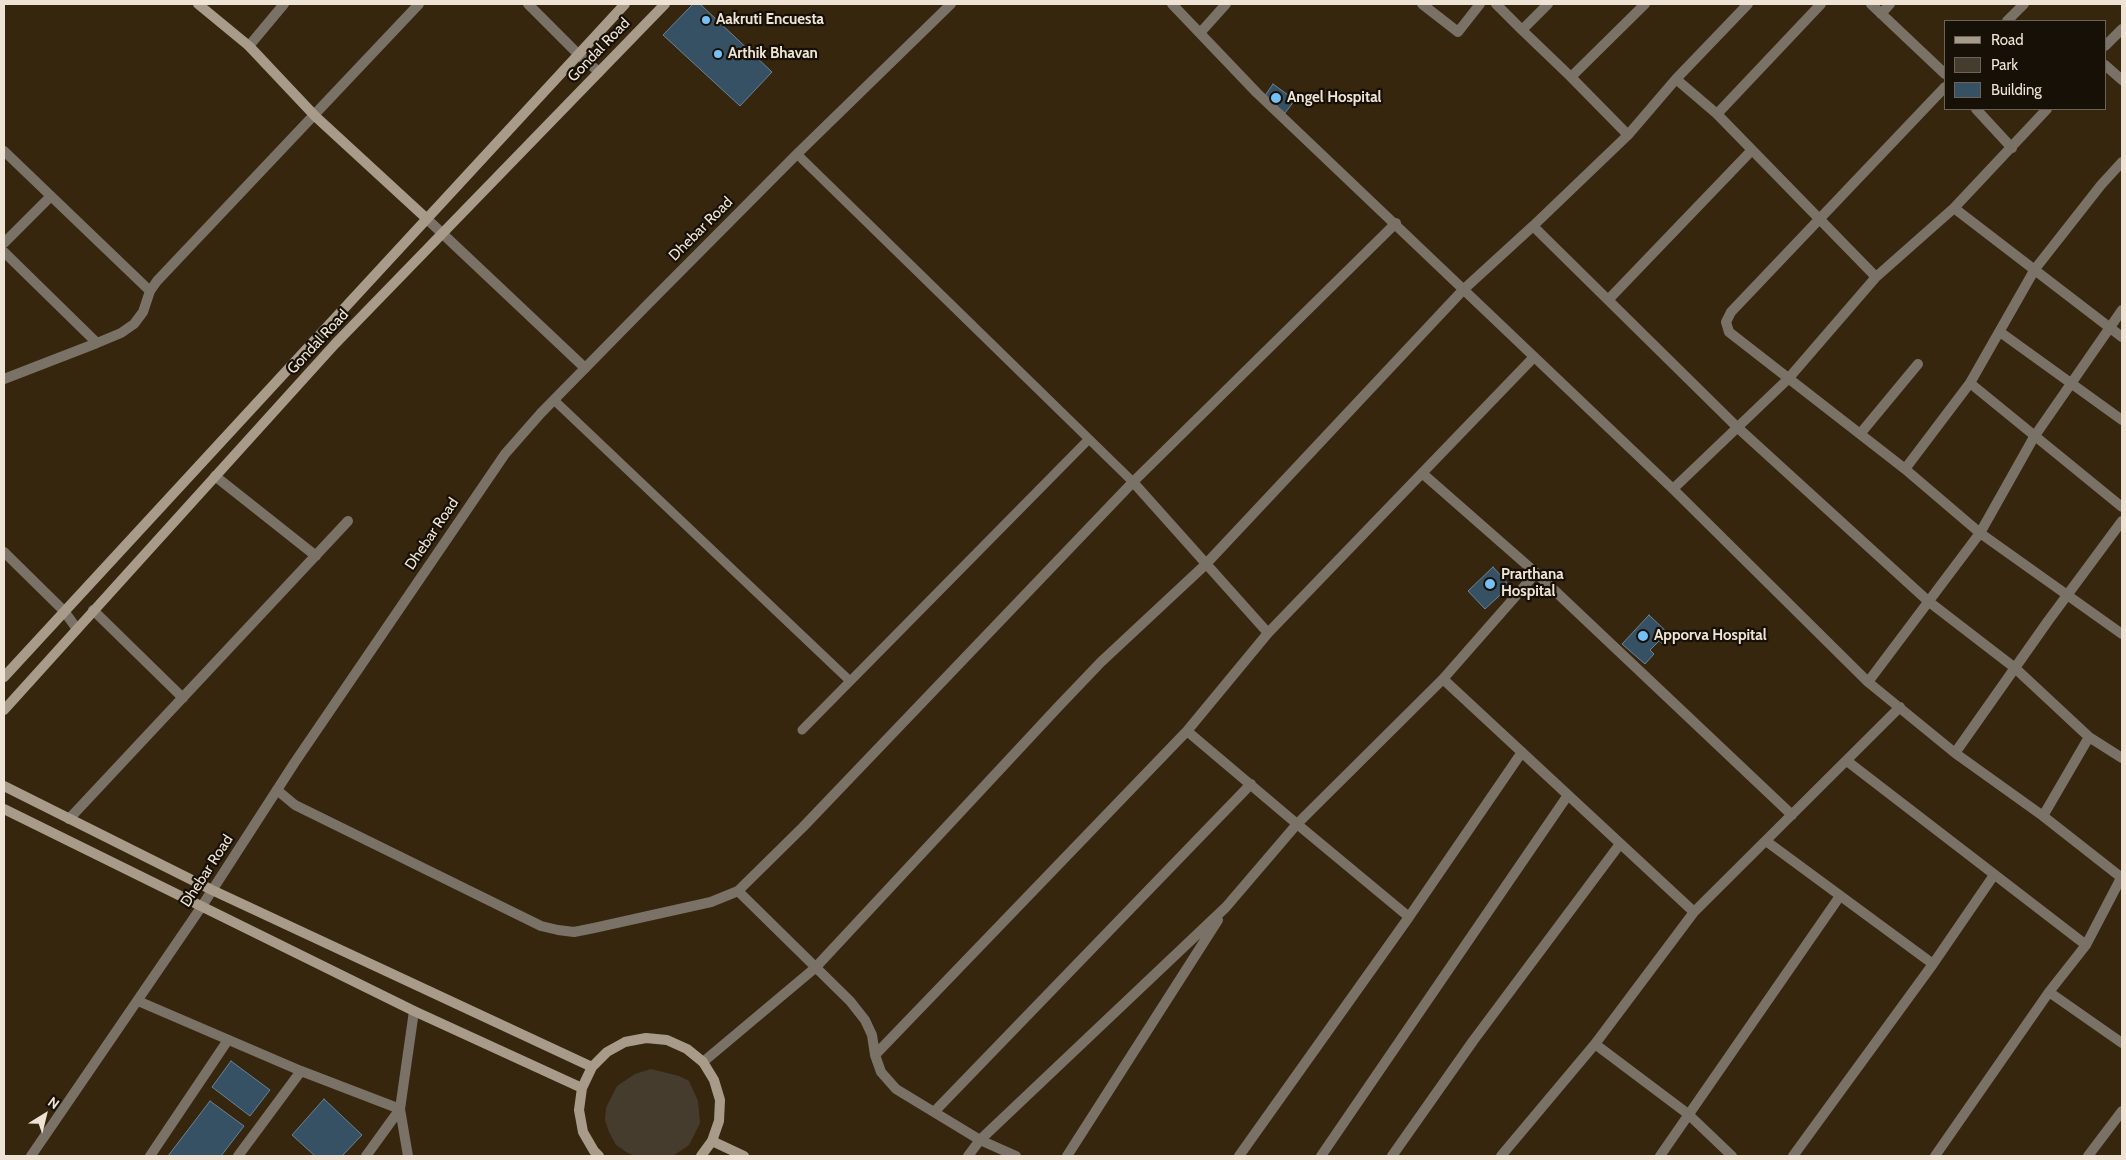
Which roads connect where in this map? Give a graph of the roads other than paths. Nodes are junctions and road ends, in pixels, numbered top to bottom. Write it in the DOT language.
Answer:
graph roads {
  1 [pos="198,4"];
  2 [pos="284,4"];
  3 [pos="419,4"];
  4 [pos="528,4"];
  5 [pos="625,4"];
  6 [pos="665,4"];
  7 [pos="951,4"];
  8 [pos="1172,4"];
  9 [pos="1226,4"];
  10 [pos="1422,4"];
  11 [pos="1480,4"];
  12 [pos="1496,4"];
  13 [pos="1548,4"];
  14 [pos="1645,4"];
  15 [pos="1748,4"];
  16 [pos="1821,4"];
  17 [pos="1871,4"];
  18 [pos="1890,4"];
  19 [pos="2024,4"];
  20 [pos="1881,14"];
  21 [pos="2008,20"];
  22 [pos="2122,29"];
  23 [pos="1522,30"];
  24 [pos="1200,33"];
  25 [pos="2106,45"];
  26 [pos="249,46"];
  27 [pos="579,55"];
  28 [pos="2106,66"];
  29 [pos="599,72"];
  30 [pos="1944,73"];
  31 [pos="1571,77"];
  32 [pos="1676,79"];
  33 [pos="2122,80"];
  34 [pos="1944,88"];
  35 [pos="1977,110"];
  36 [pos="2046,110"];
  37 [pos="1717,114"];
  38 [pos="315,116"];
  39 [pos="1628,135"];
  40 [pos="2012,148"];
  41 [pos="1752,150"];
  42 [pos="4,153"];
  43 [pos="797,154"];
  44 [pos="2122,162"];
  45 [pos="51,196"];
  46 [pos="1954,208"];
  47 [pos="427,219"];
  48 [pos="1819,220"];
  49 [pos="1396,223"];
  50 [pos="1533,226"];
  51 [pos="444,234"];
  52 [pos="4,244"];
  53 [pos="4,252"];
  54 [pos="2035,269"];
  55 [pos="1876,277"];
  56 [pos="1464,290"];
  57 [pos="150,291"];
  58 [pos="1608,300"];
  59 [pos="2122,310"];
  60 [pos="2109,327"];
  61 [pos="2000,332"];
  62 [pos="2122,337"];
  63 [pos="97,343"];
  64 [pos="1534,356"];
  65 [pos="1918,364"];
  66 [pos="585,368"];
  67 [pos="4,379"];
  68 [pos="1788,379"];
  69 [pos="1970,383"];
  70 [pos="2072,384"];
  71 [pos="554,400"];
  72 [pos="2122,420"];
  73 [pos="1737,427"];
  74 [pos="1860,434"];
  75 [pos="2034,437"];
  76 [pos="1089,439"];
  77 [pos="1905,469"];
  78 [pos="1422,472"];
  79 [pos="215,476"];
  80 [pos="1133,482"];
  81 [pos="1673,489"];
  82 [pos="2122,508"];
  83 [pos="348,521"];
  84 [pos="2122,522"];
  85 [pos="1980,532"];
  86 [pos="4,552"];
  87 [pos="316,556"];
  88 [pos="1205,564"];
  89 [pos="1536,573"];
  90 [pos="2069,595"];
  91 [pos="1928,601"];
  92 [pos="93,610"];
  93 [pos="64,611"];
  94 [pos="77,629"];
  95 [pos="1268,633"];
  96 [pos="2122,634"];
  97 [pos="2015,668"];
  98 [pos="4,677"];
  99 [pos="1444,679"];
  100 [pos="850,681"];
  101 [pos="1868,682"];
  102 [pos="183,698"];
  103 [pos="1900,708"];
  104 [pos="4,710"];
  105 [pos="802,730"];
  106 [pos="1187,731"];
  107 [pos="2089,737"];
  108 [pos="1522,752"];
  109 [pos="1955,753"];
  110 [pos="2122,758"];
  111 [pos="1847,760"];
  112 [pos="1251,784"];
  113 [pos="4,786"];
  114 [pos="277,790"];
  115 [pos="1568,795"];
  116 [pos="4,809"];
  117 [pos="1792,815"];
  118 [pos="2043,816"];
  119 [pos="69,819"];
  120 [pos="1297,824"];
  121 [pos="1766,841"];
  122 [pos="1620,844"];
  123 [pos="1994,875"];
  124 [pos="2122,877"];
  125 [pos="212,890"];
  126 [pos="738,891"];
  127 [pos="1840,896"];
  128 [pos="202,906"];
  129 [pos="1226,907"];
  130 [pos="1694,912"];
  131 [pos="1409,916"];
  132 [pos="2086,945"];
  133 [pos="1933,964"];
  134 [pos="815,968"];
  135 [pos="2050,992"];
  136 [pos="138,1001"];
  137 [pos="414,1011"];
  138 [pos="228,1040"];
  139 [pos="2122,1042"];
  140 [pos="1594,1044"];
  141 [pos="875,1055"];
  142 [pos="703,1062"];
  143 [pos="592,1067"];
  144 [pos="301,1071"];
  145 [pos="582,1088"];
  146 [pos="400,1109"];
  147 [pos="2122,1111"];
  148 [pos="934,1112"];
  149 [pos="1688,1114"];
  150 [pos="980,1140"];
  151 [pos="712,1141"];
  152 [pos="31,1156"];
  153 [pos="150,1156"];
  154 [pos="238,1156"];
  155 [pos="366,1156"];
  156 [pos="408,1156"];
  157 [pos="599,1156"];
  158 [pos="701,1156"];
  159 [pos="744,1156"];
  160 [pos="968,1156"];
  161 [pos="1016,1156"];
  162 [pos="1067,1156"];
  163 [pos="1239,1156"];
  164 [pos="1321,1156"];
  165 [pos="1392,1156"];
  166 [pos="1501,1156"];
  167 [pos="1660,1156"];
  168 [pos="1732,1156"];
  169 [pos="1793,1156"];
  170 [pos="1935,1156"];
  171 [pos="2088,1156"];
  1 -- 26 [label="main road"];
  2 -- 26 [label="street"];
  3 -- 38 [label="street"];
  4 -- 27 [label="street"];
  5 -- 27 [label="main road, Gondal Road"];
  6 -- 29 [label="main road, Gondal Road"];
  7 -- 43 [label="street, Dhebar Road"];
  8 -- 24 [label="street"];
  9 -- 24 [label="street"];
  10 -- 11 [label="street"];
  12 -- 23 [label="street"];
  13 -- 23 [label="street"];
  14 -- 31 [label="street"];
  15 -- 32 [label="street"];
  16 -- 37 [label="street"];
  17 -- 20 [label="street"];
  18 -- 20 [label="street"];
  19 -- 21 [label="street"];
  20 -- 30 [label="street"];
  22 -- 25 [label="street"];
  23 -- 31 [label="street"];
  24 -- 49 [label="street"];
  26 -- 38 [label="main road"];
  27 -- 29 [label="street"];
  27 -- 47 [label="main road, Gondal Road"];
  28 -- 33 [label="street"];
  29 -- 51 [label="main road, Gondal Road"];
  31 -- 39 [label="street"];
  32 -- 37 [label="street"];
  32 -- 39 [label="street"];
  34 -- 48 [label="street"];
  35 -- 40 [label="street"];
  36 -- 40 [label="street"];
  37 -- 41 [label="street"];
  38 -- 47 [label="main road"];
  38 -- 57 [label="street"];
  39 -- 50 [label="street"];
  40 -- 46 [label="street"];
  41 -- 48 [label="street"];
  41 -- 58 [label="street"];
  42 -- 45 [label="street"];
  43 -- 66 [label="street, Dhebar Road"];
  43 -- 76 [label="lane"];
  44 -- 54 [label="street"];
  45 -- 52 [label="street"];
  45 -- 57 [label="street"];
  46 -- 54 [label="street"];
  46 -- 55 [label="street"];
  47 -- 51 [label="street"];
  47 -- 93 [label="main road, Gondal Road"];
  48 -- 55 [label="street"];
  48 -- 68 [label="street"];
  49 -- 56 [label="street"];
  49 -- 80 [label="street"];
  50 -- 56 [label="street"];
  50 -- 58 [label="street"];
  51 -- 66 [label="street"];
  51 -- 79 [label="main road, Gondal Road"];
  53 -- 63 [label="street"];
  54 -- 60 [label="street"];
  54 -- 61 [label="street"];
  55 -- 68 [label="street"];
  56 -- 64 [label="street"];
  56 -- 88 [label="street"];
  57 -- 63 [label="street"];
  58 -- 73 [label="street"];
  59 -- 60 [label="street"];
  60 -- 62 [label="street"];
  60 -- 70 [label="street"];
  61 -- 69 [label="street"];
  61 -- 70 [label="street"];
  63 -- 67 [label="street"];
  64 -- 78 [label="street"];
  64 -- 81 [label="street"];
  65 -- 74 [label="street"];
  66 -- 71 [label="street, Dhebar Road"];
  68 -- 73 [label="street"];
  68 -- 74 [label="street"];
  69 -- 75 [label="street"];
  69 -- 77 [label="street"];
  70 -- 72 [label="street"];
  70 -- 75 [label="street"];
  71 -- 100 [label="lane"];
  71 -- 114 [label="street, Dhebar Road"];
  73 -- 81 [label="street"];
  73 -- 91 [label="street"];
  74 -- 77 [label="street"];
  75 -- 82 [label="street"];
  75 -- 85 [label="street"];
  76 -- 80 [label="lane"];
  76 -- 100 [label="lane"];
  77 -- 85 [label="street"];
  78 -- 89 [label="street"];
  78 -- 95 [label="street"];
  79 -- 87 [label="street"];
  79 -- 92 [label="main road, Gondal Road"];
  80 -- 88 [label="street"];
  80 -- 126 [label="street"];
  81 -- 101 [label="street"];
  83 -- 87 [label="street"];
  84 -- 90 [label="street"];
  85 -- 90 [label="street"];
  85 -- 91 [label="street"];
  86 -- 93 [label="street"];
  87 -- 102 [label="street"];
  88 -- 95 [label="street"];
  88 -- 134 [label="street"];
  89 -- 99 [label="street"];
  89 -- 117 [label="street"];
  90 -- 96 [label="street"];
  90 -- 97 [label="street"];
  91 -- 97 [label="street"];
  91 -- 101 [label="street"];
  92 -- 94 [label="main road, Gondal Road"];
  92 -- 102 [label="street"];
  93 -- 94 [label="street"];
  93 -- 98 [label="main road, Gondal Road"];
  94 -- 104 [label="main road, Gondal Road"];
  95 -- 106 [label="street"];
  97 -- 107 [label="street"];
  97 -- 109 [label="street"];
  99 -- 108 [label="street"];
  99 -- 120 [label="street"];
  100 -- 105 [label="lane"];
  101 -- 103 [label="street"];
  102 -- 119 [label="street"];
  103 -- 109 [label="street"];
  103 -- 111 [label="street"];
  106 -- 112 [label="street"];
  106 -- 141 [label="street"];
  107 -- 110 [label="street"];
  107 -- 118 [label="street"];
  108 -- 115 [label="street"];
  108 -- 131 [label="street"];
  109 -- 118 [label="street"];
  111 -- 117 [label="street"];
  111 -- 123 [label="street"];
  112 -- 120 [label="street"];
  112 -- 148 [label="street"];
  113 -- 119 [label="main road"];
  114 -- 125 [label="street, Dhebar Road"];
  114 -- 126 [label="street"];
  115 -- 122 [label="street"];
  115 -- 164 [label="street"];
  116 -- 128 [label="main road"];
  117 -- 121 [label="street"];
  118 -- 124 [label="street"];
  119 -- 125 [label="main road"];
  120 -- 129 [label="street"];
  120 -- 131 [label="street"];
  121 -- 127 [label="street"];
  121 -- 130 [label="street"];
  122 -- 130 [label="street"];
  122 -- 165 [label="street"];
  123 -- 132 [label="street"];
  123 -- 133 [label="street"];
  124 -- 132 [label="street"];
  125 -- 128 [label="street, Dhebar Road"];
  125 -- 143 [label="main road"];
  126 -- 134 [label="street"];
  127 -- 133 [label="street"];
  127 -- 149 [label="street"];
  128 -- 136 [label="street, Dhebar Road"];
  128 -- 137 [label="main road"];
  129 -- 150 [label="street"];
  129 -- 162 [label="street"];
  130 -- 140 [label="street"];
  131 -- 163 [label="street"];
  132 -- 135 [label="street"];
  133 -- 169 [label="street"];
  134 -- 141 [label="street"];
  134 -- 142 [label="street"];
  135 -- 139 [label="street"];
  135 -- 170 [label="street"];
  136 -- 138 [label="street"];
  136 -- 152 [label="street, Dhebar Road"];
  137 -- 145 [label="main road"];
  137 -- 146 [label="street"];
  138 -- 144 [label="street"];
  138 -- 153 [label="street"];
  140 -- 149 [label="street"];
  140 -- 166 [label="street"];
  141 -- 148 [label="street"];
  142 -- 143 [label="main road"];
  142 -- 151 [label="main road"];
  143 -- 145 [label="main road"];
  144 -- 146 [label="street"];
  144 -- 154 [label="street"];
  145 -- 157 [label="main road"];
  146 -- 155 [label="street"];
  146 -- 156 [label="street"];
  147 -- 171 [label="street"];
  148 -- 150 [label="street"];
  149 -- 167 [label="street"];
  149 -- 168 [label="street"];
  150 -- 160 [label="street"];
  150 -- 161 [label="street"];
  151 -- 158 [label="main road"];
  151 -- 159 [label="main road"];
}
